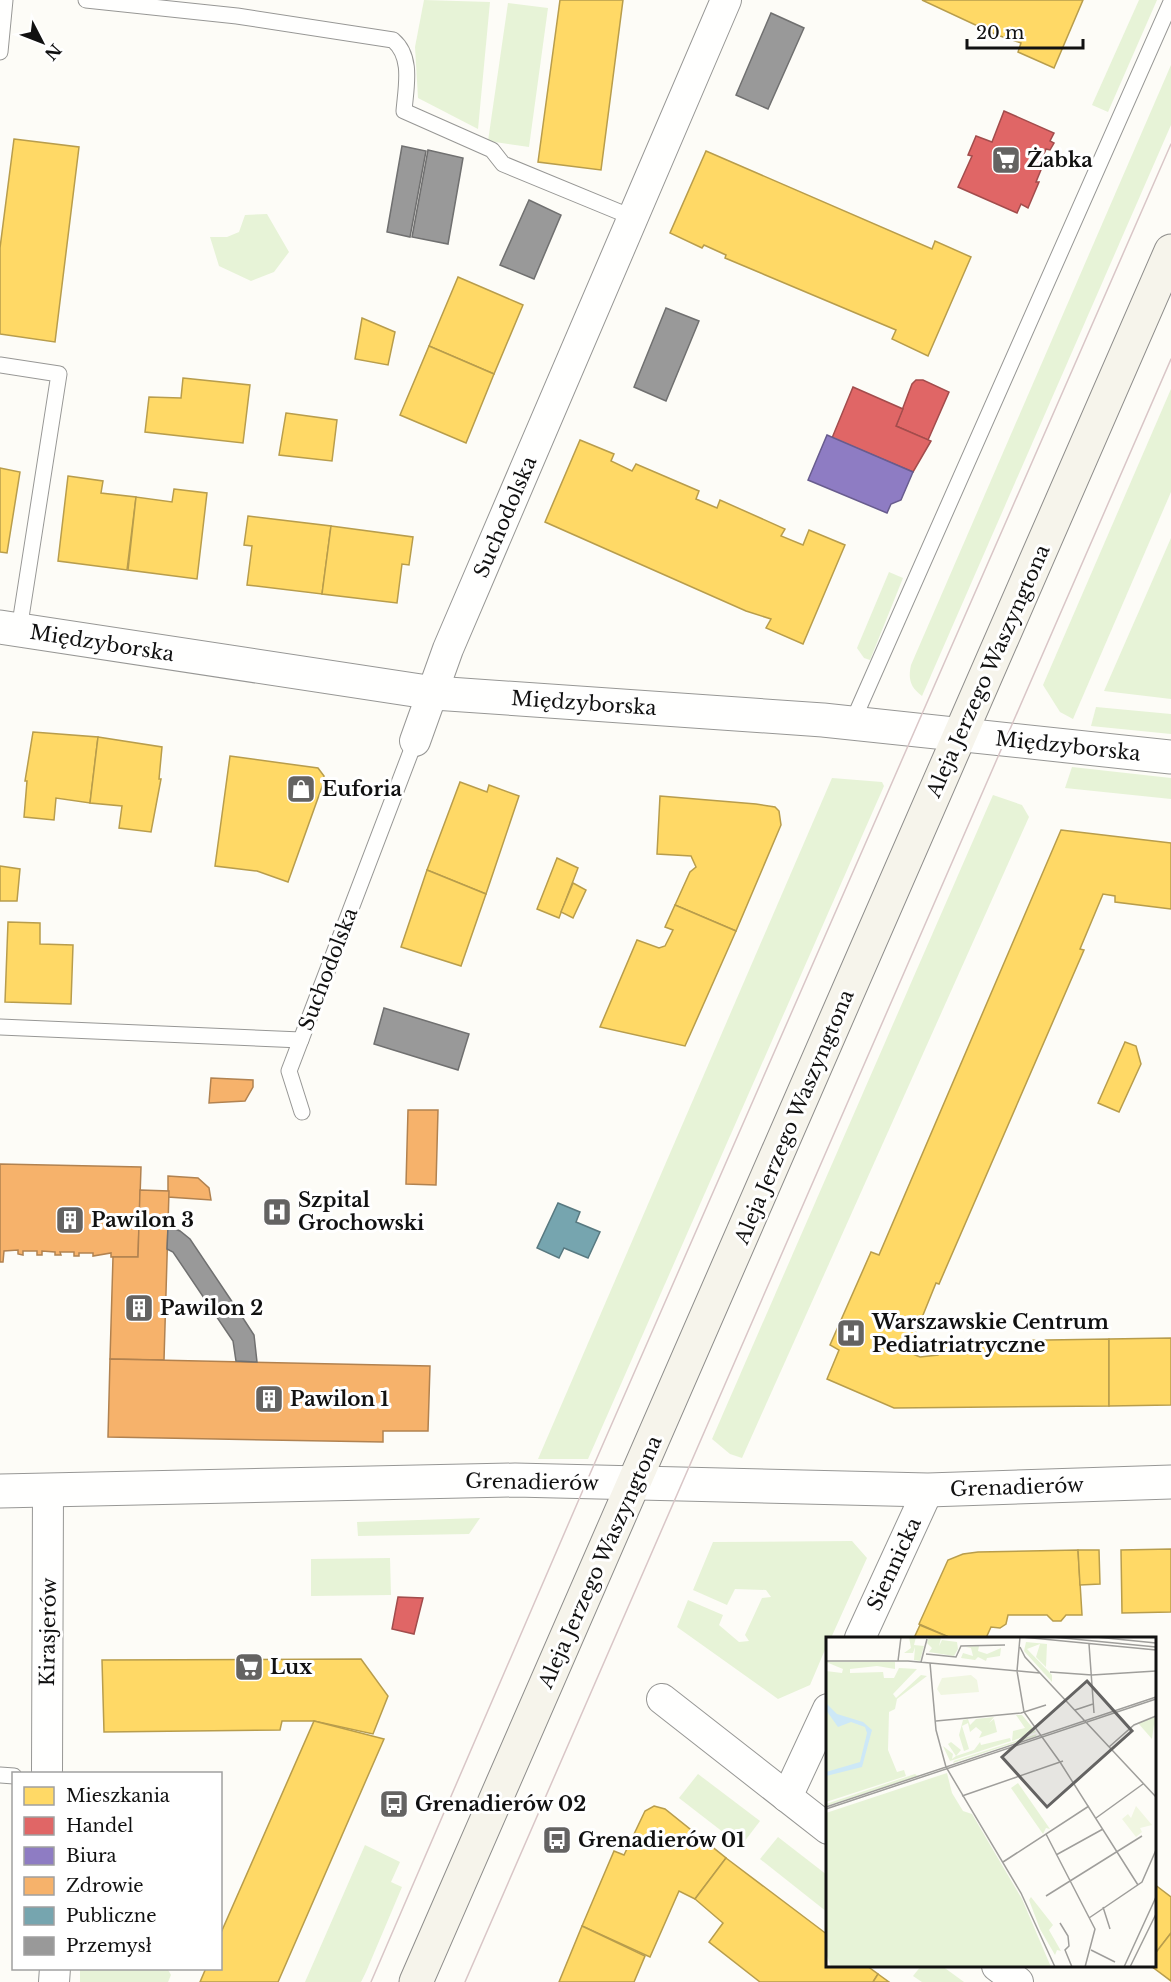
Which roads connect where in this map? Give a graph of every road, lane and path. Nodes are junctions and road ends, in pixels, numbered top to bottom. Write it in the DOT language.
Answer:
graph roads {
  1 [pos="5,0"];
  2 [pos="86,0"];
  3 [pos="726,0"];
  4 [pos="1171,2"];
  5 [pos="0,52"];
  6 [pos="634,218"];
  7 [pos="1171,251"];
  8 [pos="0,365"];
  9 [pos="10,629"];
  10 [pos="434,693"];
  11 [pos="852,723"];
  12 [pos="961,734"];
  13 [pos="415,741"];
  14 [pos="1171,757"];
  15 [pos="0,1028"];
  16 [pos="301,1040"];
  17 [pos="302,1112"];
  18 [pos="1171,1482"];
  19 [pos="635,1484"];
  20 [pos="48,1490"];
  21 [pos="928,1490"];
  22 [pos="0,1491"];
  23 [pos="860,1637"];
  24 [pos="662,1699"];
  25 [pos="826,1713"];
  26 [pos="47,1772"];
  27 [pos="787,1797"];
  28 [pos="826,1827"];
  29 [pos="999,1967"];
  30 [pos="416,1982"];
  31 [pos="1018,1982"];
  1 -- 5 [label="lane"];
  2 -- 6 [label="lane"];
  3 -- 6 [label="street, Suchodolska"];
  4 -- 11 [label="lane"];
  6 -- 10 [label="street, Suchodolska"];
  7 -- 12 [label="main road, Aleja Jerzego Waszyngtona"];
  8 -- 9 [label="lane"];
  9 -- 10 [label="street, Międzyborska"];
  10 -- 11 [label="street, Międzyborska"];
  10 -- 13 [label="street, Suchodolska"];
  11 -- 12 [label="street, Międzyborska"];
  12 -- 14 [label="street, Międzyborska"];
  12 -- 19 [label="main road, Aleja Jerzego Waszyngtona"];
  13 -- 16 [label="lane, Suchodolska"];
  15 -- 16 [label="lane, Suchodolska"];
  16 -- 17 [label="lane, Suchodolska"];
  18 -- 21 [label="street, Grenadierów"];
  19 -- 20 [label="street, Grenadierów"];
  19 -- 21 [label="street, Grenadierów"];
  19 -- 30 [label="main road, Aleja Jerzego Waszyngtona"];
  20 -- 22 [label="street, Grenadierów"];
  20 -- 26 [label="street, Kirasjerów"];
  21 -- 23 [label="street, Siennicka"];
  24 -- 27 [label="street"];
  25 -- 27 [label="street"];
  27 -- 28 [label="street"];
  29 -- 31 [label="street"];
}
